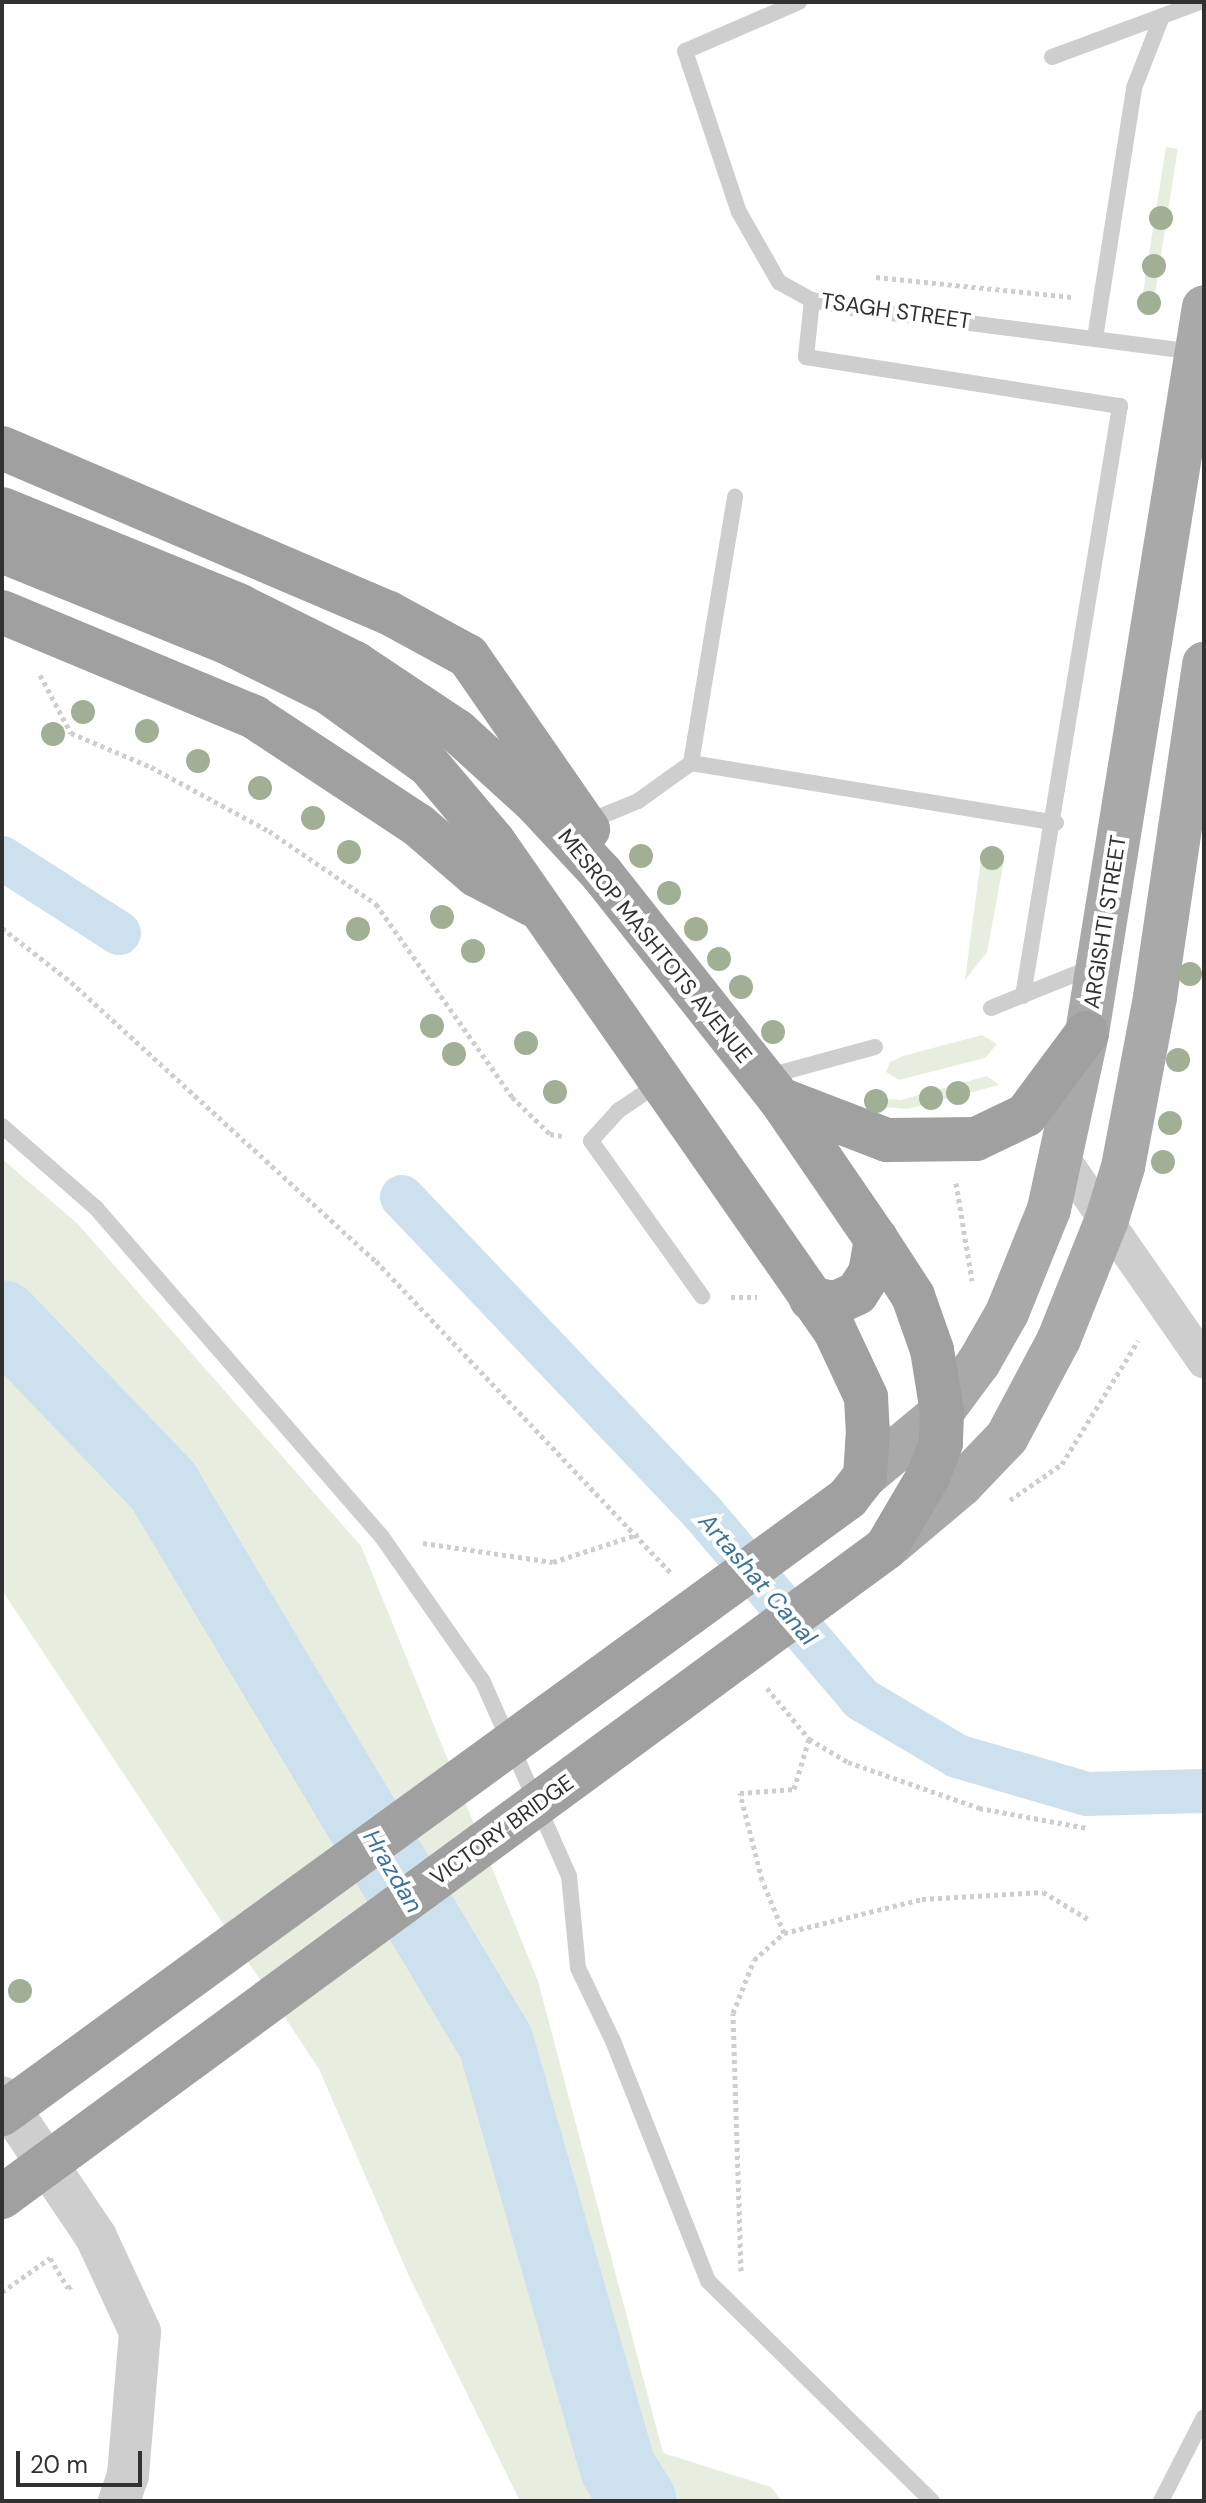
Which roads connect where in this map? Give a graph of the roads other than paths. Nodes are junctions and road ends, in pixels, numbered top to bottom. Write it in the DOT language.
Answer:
graph roads {
  1 [pos="799,2"];
  2 [pos="1200,2"];
  3 [pos="1162,16"];
  4 [pos="1052,57"];
  5 [pos="812,300"];
  6 [pos="1204,307"];
  7 [pos="1095,338"];
  8 [pos="1198,353"];
  9 [pos="2,448"];
  10 [pos="735,497"];
  11 [pos="2,509"];
  12 [pos="2,551"];
  13 [pos="2,612"];
  14 [pos="1204,664"];
  15 [pos="691,763"];
  16 [pos="586,823"];
  17 [pos="1056,823"];
  18 [pos="602,874"];
  19 [pos="539,908"];
  20 [pos="1098,965"];
  21 [pos="1023,996"];
  22 [pos="991,1008"];
  23 [pos="1087,1033"];
  24 [pos="875,1047"];
  25 [pos="660,1082"];
  26 [pos="771,1089"];
  27 [pos="2,1126"];
  28 [pos="1062,1157"];
  29 [pos="1107,1219"];
  30 [pos="876,1239"];
  31 [pos="702,1296"];
  32 [pos="811,1299"];
  33 [pos="1204,1361"];
  34 [pos="942,1412"];
  35 [pos="856,1487"];
  36 [pos="886,1548"];
  37 [pos="2,2097"];
  38 [pos="2,2114"];
  39 [pos="2,2197"];
  40 [pos="1204,2417"];
  41 [pos="119,2501"];
  42 [pos="932,2501"];
  43 [pos="1161,2501"];
  1 -- 5 [label="lane, TSAGH STREET"];
  2 -- 3 [label="lane"];
  3 -- 4 [label="lane"];
  3 -- 7 [label="lane"];
  5 -- 7 [label="lane, TSAGH STREET"];
  5 -- 17 [label="lane"];
  6 -- 8 [label="main road, ARGISHTI STREET"];
  7 -- 8 [label="lane, TSAGH STREET"];
  8 -- 20 [label="main road, ARGISHTI STREET"];
  9 -- 16 [label="highway"];
  10 -- 15 [label="lane"];
  11 -- 18 [label="highway, MESROP MASHTOTS AVENUE"];
  12 -- 19 [label="highway"];
  13 -- 19 [label="highway"];
  14 -- 29 [label="main road"];
  15 -- 16 [label="lane"];
  15 -- 17 [label="lane"];
  16 -- 18 [label="highway"];
  17 -- 21 [label="lane"];
  18 -- 26 [label="highway, MESROP MASHTOTS AVENUE"];
  19 -- 25 [label="highway"];
  20 -- 21 [label="lane"];
  20 -- 23 [label="main road, ARGISHTI STREET"];
  21 -- 22 [label="lane"];
  23 -- 26 [label="highway"];
  23 -- 28 [label="main road, ARGISHTI STREET"];
  24 -- 26 [label="lane"];
  25 -- 31 [label="lane"];
  25 -- 32 [label="highway"];
  26 -- 30 [label="highway, MESROP MASHTOTS AVENUE"];
  27 -- 42 [label="lane"];
  28 -- 29 [label="street"];
  28 -- 34 [label="main road, ARGISHTI STREET"];
  29 -- 33 [label="street"];
  29 -- 36 [label="main road"];
  30 -- 32 [label="highway"];
  30 -- 34 [label="highway, MESROP MASHTOTS AVENUE"];
  32 -- 35 [label="highway"];
  34 -- 35 [label="main road, ARGISHTI STREET"];
  34 -- 36 [label="highway, MESROP MASHTOTS AVENUE"];
  35 -- 38 [label="highway"];
  36 -- 39 [label="highway, VICTORY BRIDGE"];
  37 -- 41 [label="street"];
  40 -- 43 [label="lane"];
}
